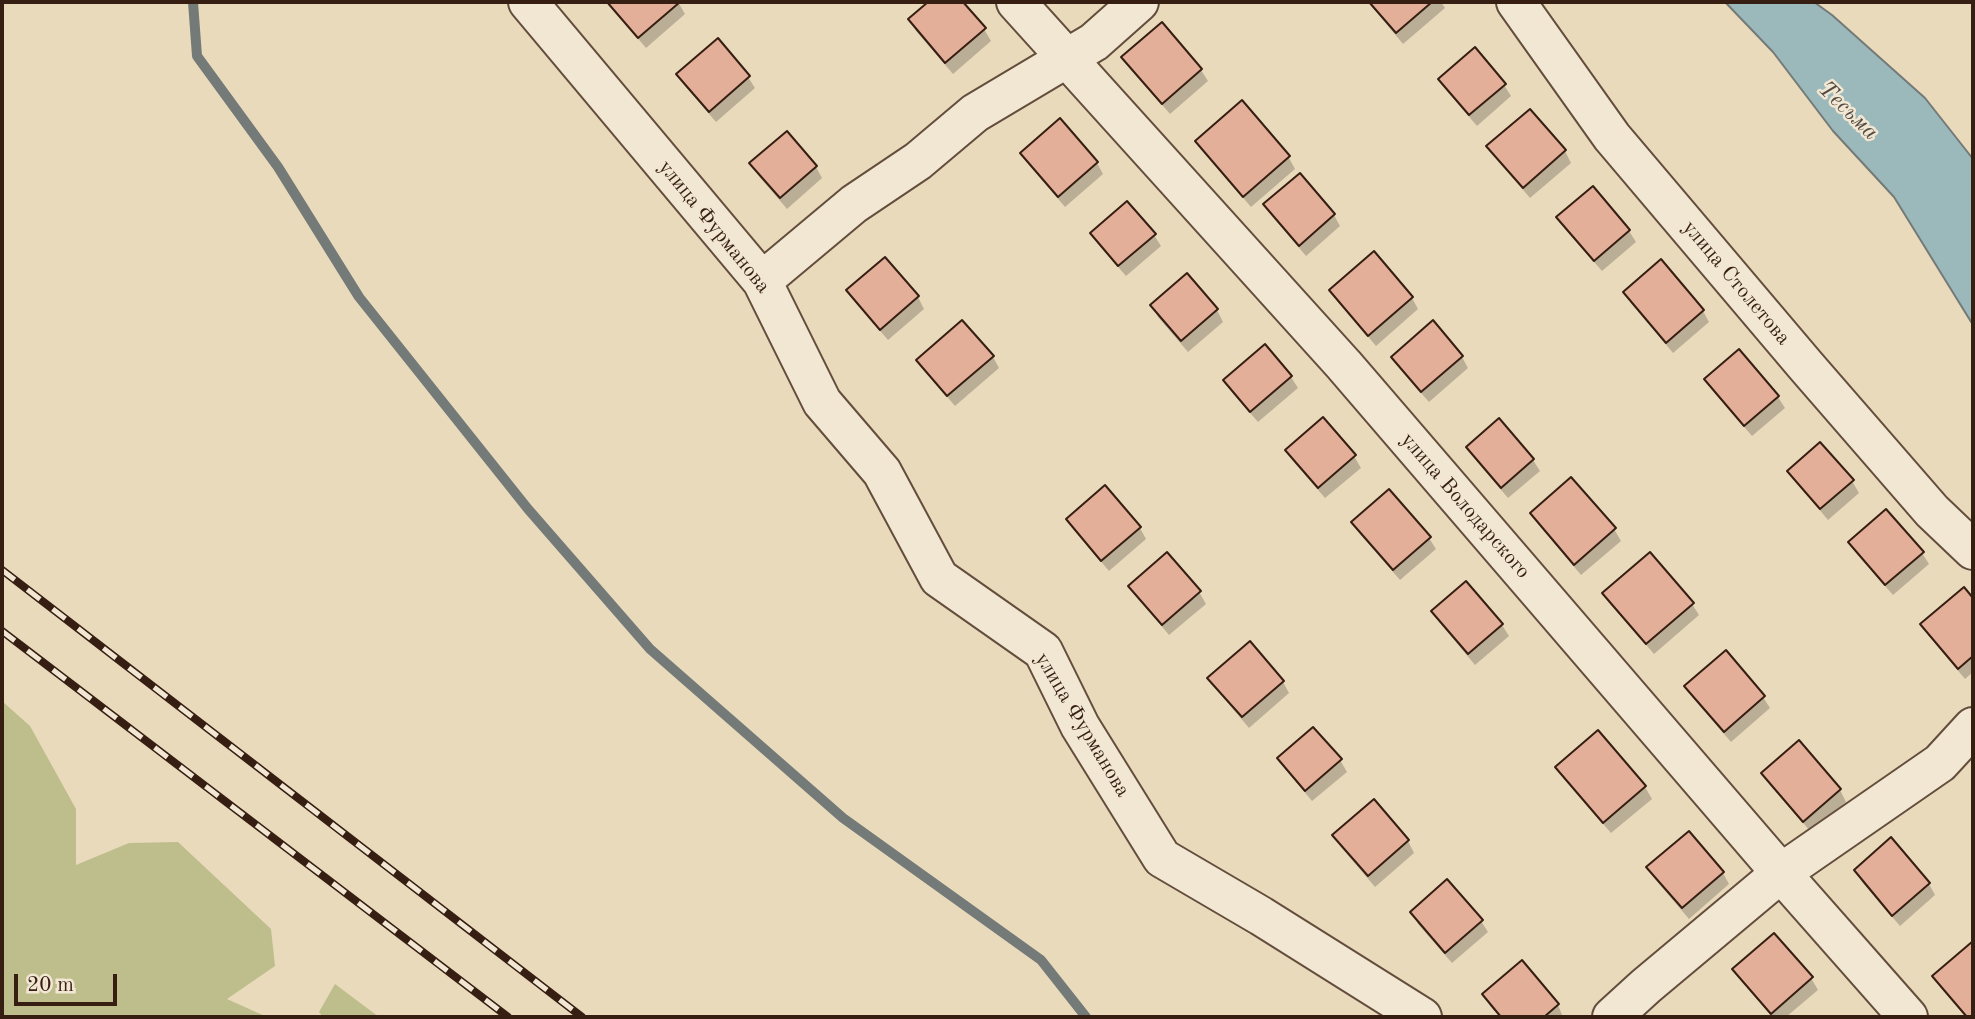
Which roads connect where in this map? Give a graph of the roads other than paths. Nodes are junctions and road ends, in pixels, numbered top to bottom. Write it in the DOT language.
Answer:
graph roads {
  1 [pos="528,2"];
  2 [pos="1016,2"];
  3 [pos="1139,2"];
  4 [pos="1516,2"];
  5 [pos="1067,59"];
  6 [pos="762,281"];
  7 [pos="1973,550"];
  8 [pos="1973,727"];
  9 [pos="1781,873"];
  10 [pos="1422,1017"];
  11 [pos="1612,1017"];
  12 [pos="1908,1017"];
  1 -- 6 [label="street, улица Фурманова"];
  2 -- 5 [label="street, улица Володарского"];
  3 -- 5 [label="street"];
  4 -- 7 [label="street, улица Столетова"];
  5 -- 6 [label="street"];
  5 -- 9 [label="street, улица Володарского"];
  6 -- 10 [label="street, улица Фурманова"];
  8 -- 9 [label="street"];
  9 -- 11 [label="street"];
  9 -- 12 [label="street, улица Володарского"];
}
